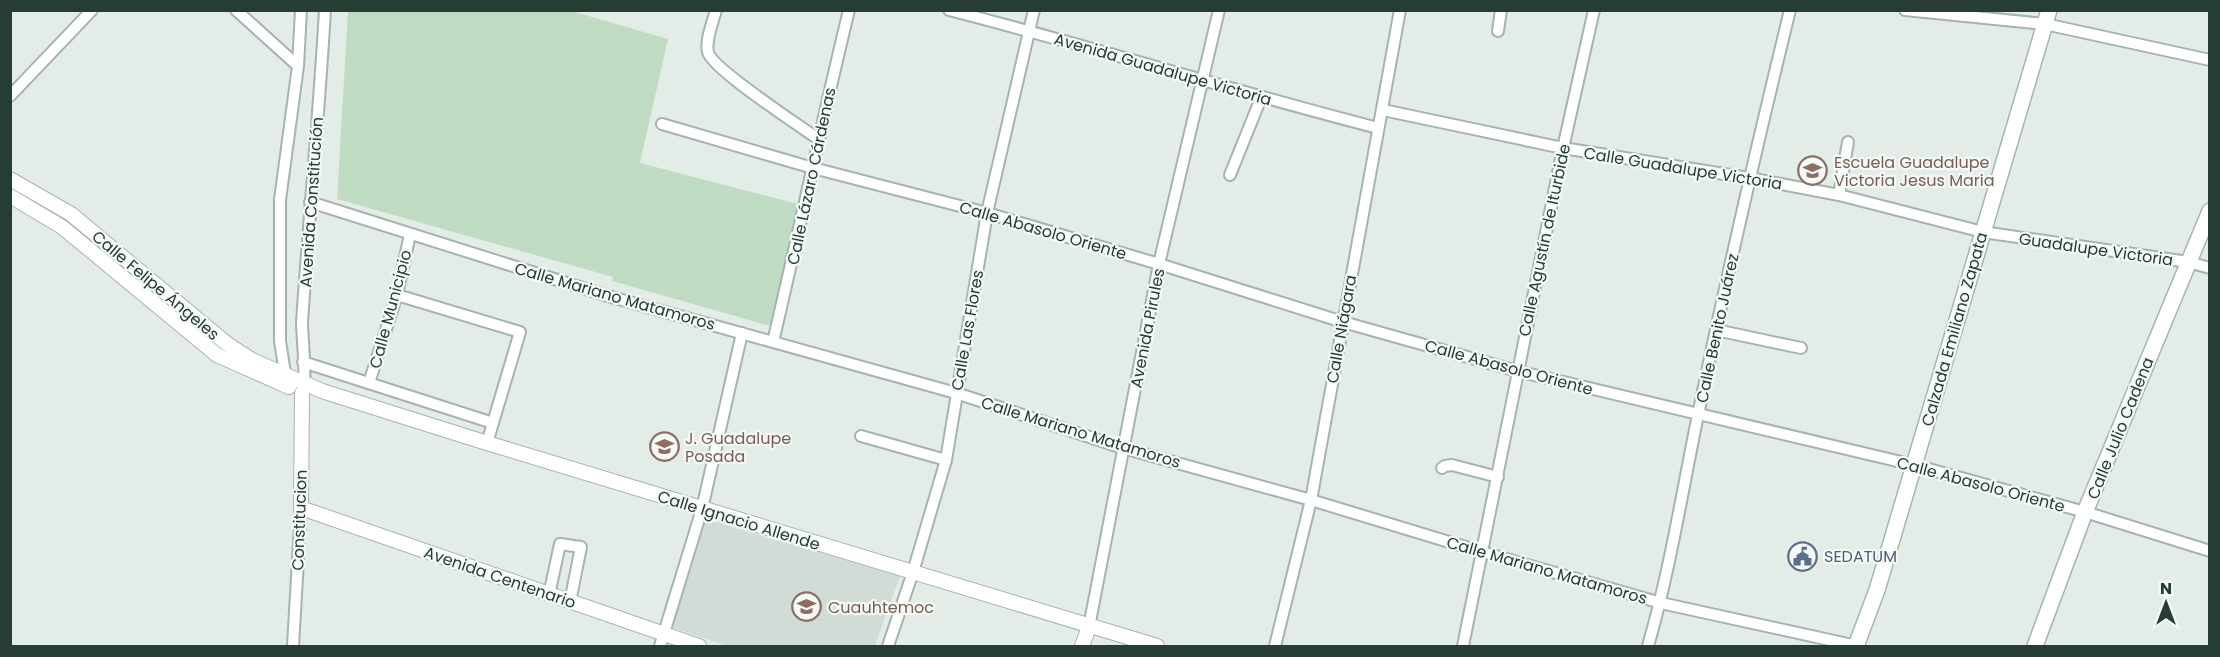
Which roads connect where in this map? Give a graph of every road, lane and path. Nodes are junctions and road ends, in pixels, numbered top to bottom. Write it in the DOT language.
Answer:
graph roads {
  1 [pos="92,10"];
  2 [pos="236,10"];
  3 [pos="301,10"];
  4 [pos="325,10"];
  5 [pos="716,10"];
  6 [pos="849,10"];
  7 [pos="949,10"];
  8 [pos="1034,10"];
  9 [pos="1219,10"];
  10 [pos="1400,10"];
  11 [pos="1501,10"];
  12 [pos="1594,10"];
  13 [pos="1790,10"];
  14 [pos="1905,10"];
  15 [pos="2047,17"];
  16 [pos="1030,31"];
  17 [pos="1498,32"];
  18 [pos="2210,60"];
  19 [pos="298,66"];
  20 [pos="1203,81"];
  21 [pos="10,96"];
  22 [pos="1261,98"];
  23 [pos="1383,110"];
  24 [pos="662,124"];
  25 [pos="1378,128"];
  26 [pos="818,139"];
  27 [pos="1848,142"];
  28 [pos="1563,148"];
  29 [pos="813,168"];
  30 [pos="1230,175"];
  31 [pos="1749,178"];
  32 [pos="12,179"];
  33 [pos="1839,195"];
  34 [pos="10,196"];
  35 [pos="309,202"];
  36 [pos="2210,211"];
  37 [pos="987,213"];
  38 [pos="1983,232"];
  39 [pos="410,234"];
  40 [pos="2188,262"];
  41 [pos="1160,264"];
  42 [pos="2210,268"];
  43 [pos="397,295"];
  44 [pos="1342,322"];
  45 [pos="1716,330"];
  46 [pos="742,333"];
  47 [pos="773,342"];
  48 [pos="1802,348"];
  49 [pos="303,362"];
  50 [pos="1517,371"];
  51 [pos="286,381"];
  52 [pos="369,383"];
  53 [pos="304,388"];
  54 [pos="956,393"];
  55 [pos="1698,414"];
  56 [pos="493,423"];
  57 [pos="861,436"];
  58 [pos="487,443"];
  59 [pos="1123,448"];
  60 [pos="946,460"];
  61 [pos="1914,465"];
  62 [pos="1442,468"];
  63 [pos="1498,477"];
  64 [pos="1311,500"];
  65 [pos="301,508"];
  66 [pos="702,509"];
  67 [pos="2085,512"];
  68 [pos="1482,552"];
  69 [pos="2210,552"];
  70 [pos="913,572"];
  71 [pos="549,595"];
  72 [pos="570,602"];
  73 [pos="1661,603"];
  74 [pos="1089,627"];
  75 [pos="663,641"];
  76 [pos="293,646"];
  77 [pos="699,646"];
  78 [pos="888,646"];
  79 [pos="1082,646"];
  80 [pos="1157,646"];
  81 [pos="1275,646"];
  82 [pos="1463,646"];
  83 [pos="1648,646"];
  84 [pos="1856,646"];
  85 [pos="2035,646"];
  1 -- 21 [label="street"];
  2 -- 19 [label="street"];
  3 -- 19 [label="street, Avenida Constitución"];
  4 -- 35 [label="street, Avenida Constitución"];
  5 -- 26 [label="street"];
  6 -- 26 [label="street, Calle Lázaro Cárdenas"];
  7 -- 16 [label="street, Avenida Guadalupe Victoria"];
  8 -- 16 [label="street, Calle Las Flores"];
  9 -- 20 [label="street, Avenida Pirules"];
  10 -- 23 [label="street, Calle Niágara"];
  11 -- 17 [label="street"];
  12 -- 28 [label="street, Calle Agustín de Iturbide"];
  13 -- 31 [label="street, Calle Benito Juárez"];
  14 -- 15 [label="street"];
  15 -- 18 [label="street"];
  15 -- 38 [label="main road, Calzada Emiliano Zapata"];
  16 -- 20 [label="street, Avenida Guadalupe Victoria"];
  16 -- 37 [label="street, Calle Las Flores"];
  19 -- 51 [label="street, Avenida Constitución"];
  20 -- 22 [label="street, Avenida Guadalupe Victoria"];
  20 -- 41 [label="street, Avenida Pirules"];
  22 -- 25 [label="street, Avenida Guadalupe Victoria"];
  22 -- 30 [label="street"];
  23 -- 25 [label="street, Calle Niágara"];
  23 -- 28 [label="street, Calle Guadalupe Victoria"];
  24 -- 29 [label="street, Calle Abasolo Oriente"];
  25 -- 44 [label="street, Calle Niágara"];
  26 -- 29 [label="street, Calle Lázaro Cárdenas"];
  27 -- 33 [label="street"];
  28 -- 31 [label="street, Calle Guadalupe Victoria"];
  28 -- 50 [label="street, Calle Agustín de Iturbide"];
  29 -- 37 [label="street, Calle Abasolo Oriente"];
  29 -- 47 [label="street, Calle Lázaro Cárdenas"];
  31 -- 33 [label="street, Calle Guadalupe Victoria"];
  31 -- 45 [label="street, Calle Benito Juárez"];
  32 -- 51 [label="street, Calle Felipe Ángeles"];
  33 -- 38 [label="street, Calle Guadalupe Victoria"];
  34 -- 51 [label="street, Calle Felipe Ángeles"];
  35 -- 39 [label="street, Calle Mariano Matamoros"];
  35 -- 49 [label="street, Avenida Constitución"];
  36 -- 40 [label="main road, Calle Julio Cadena"];
  37 -- 41 [label="street, Calle Abasolo Oriente"];
  37 -- 54 [label="street, Calle Las Flores"];
  38 -- 40 [label="street, Guadalupe Victoria"];
  38 -- 61 [label="main road, Calzada Emiliano Zapata"];
  39 -- 43 [label="street, Calle Municipio"];
  39 -- 46 [label="street, Calle Mariano Matamoros"];
  40 -- 42 [label="street, Guadalupe Victoria"];
  40 -- 67 [label="main road, Calle Julio Cadena"];
  41 -- 44 [label="street, Calle Abasolo Oriente"];
  41 -- 59 [label="street, Avenida Pirules"];
  43 -- 52 [label="street, Calle Municipio"];
  43 -- 56 [label="street"];
  44 -- 50 [label="street, Calle Abasolo Oriente"];
  44 -- 64 [label="street, Calle Niágara"];
  45 -- 48 [label="street"];
  45 -- 55 [label="street, Calle Benito Juárez"];
  46 -- 47 [label="street, Calle Mariano Matamoros"];
  46 -- 66 [label="street"];
  47 -- 54 [label="street, Calle Mariano Matamoros"];
  49 -- 52 [label="street"];
  49 -- 53 [label="street, Avenida Constitución"];
  50 -- 55 [label="street, Calle Abasolo Oriente"];
  50 -- 63 [label="street, Calle Agustín de Iturbide"];
  51 -- 53 [label="street, Calle Felipe Ángeles"];
  52 -- 56 [label="street"];
  53 -- 58 [label="street, Calle Ignacio Allende"];
  53 -- 65 [label="street, Constitucion"];
  54 -- 59 [label="street, Calle Mariano Matamoros"];
  54 -- 60 [label="street, Calle Las Flores"];
  55 -- 61 [label="street, Calle Abasolo Oriente"];
  55 -- 73 [label="street, Calle Benito Juárez"];
  56 -- 58 [label="street"];
  57 -- 60 [label="street"];
  58 -- 66 [label="street, Calle Ignacio Allende"];
  59 -- 64 [label="street, Calle Mariano Matamoros"];
  59 -- 74 [label="street, Avenida Pirules"];
  60 -- 70 [label="street, Calle Las Flores"];
  61 -- 67 [label="street, Calle Abasolo Oriente"];
  61 -- 84 [label="main road, Calzada Emiliano Zapata"];
  62 -- 63 [label="street"];
  63 -- 68 [label="street, Calle Agustín de Iturbide"];
  64 -- 68 [label="street, Calle Mariano Matamoros"];
  64 -- 81 [label="street, Calle Niágara"];
  65 -- 71 [label="street, Avenida Centenario"];
  65 -- 76 [label="street, Constitucion"];
  66 -- 70 [label="street, Calle Ignacio Allende"];
  66 -- 75 [label="street"];
  67 -- 69 [label="street, Calle Abasolo Oriente"];
  67 -- 85 [label="main road, Calle Julio Cadena"];
  68 -- 73 [label="street, Calle Mariano Matamoros"];
  68 -- 82 [label="street, Calle Agustín de Iturbide"];
  70 -- 74 [label="street, Calle Ignacio Allende"];
  70 -- 78 [label="street, Calle Las Flores"];
  71 -- 72 [label="street, Avenida Centenario"];
  71 -- 72 [label="street"];
  72 -- 75 [label="street, Avenida Centenario"];
  73 -- 83 [label="street, Calle Benito Juárez"];
  73 -- 84 [label="street, Calle Mariano Matamoros"];
  74 -- 79 [label="street, Avenida Pirules"];
  74 -- 80 [label="street, Calle Ignacio Allende"];
  75 -- 77 [label="street, Avenida Centenario"];
}
